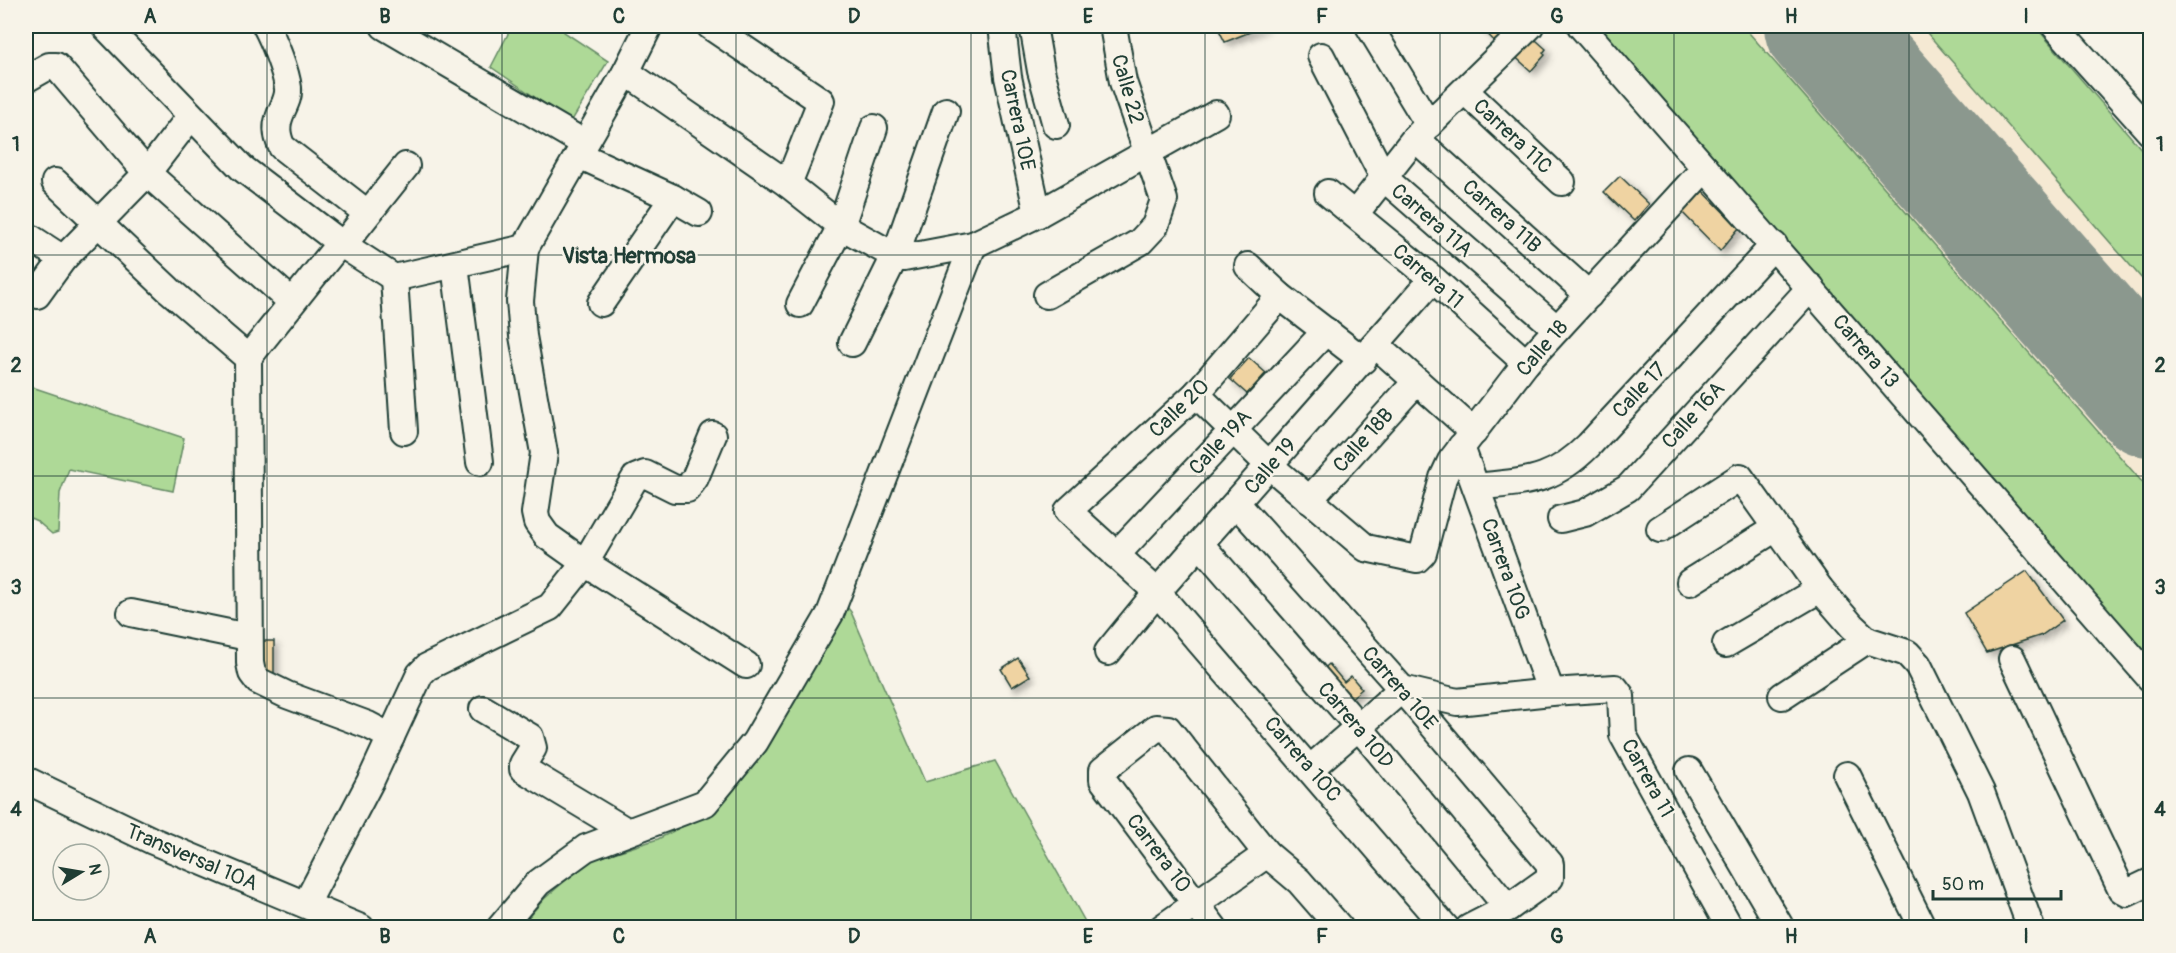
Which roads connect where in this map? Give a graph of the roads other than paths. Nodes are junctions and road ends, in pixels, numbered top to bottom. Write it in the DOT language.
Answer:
graph roads {
  1 [pos="105,26"];
  2 [pos="266,26"];
  3 [pos="384,26"];
  4 [pos="649,26"];
  5 [pos="710,26"];
  6 [pos="1002,26"];
  7 [pos="1033,26"];
  8 [pos="1113,26"];
  9 [pos="1369,26"];
  10 [pos="1530,26"];
  11 [pos="1581,26"];
  12 [pos="2055,26"];
  13 [pos="1321,56"];
  14 [pos="626,72"];
  15 [pos="26,79"];
  16 [pos="1465,91"];
  17 [pos="946,111"];
  18 [pos="1216,114"];
  19 [pos="190,117"];
  20 [pos="1056,125"];
  21 [pos="874,128"];
  22 [pos="1422,131"];
  23 [pos="2151,132"];
  24 [pos="581,149"];
  25 [pos="1148,152"];
  26 [pos="406,166"];
  27 [pos="1705,168"];
  28 [pos="147,173"];
  29 [pos="1384,178"];
  30 [pos="55,182"];
  31 [pos="1562,182"];
  32 [pos="788,183"];
  33 [pos="1328,193"];
  34 [pos="673,198"];
  35 [pos="367,213"];
  36 [pos="699,213"];
  37 [pos="1038,214"];
  38 [pos="1355,214"];
  39 [pos="97,221"];
  40 [pos="840,226"];
  41 [pos="26,235"];
  42 [pos="342,244"];
  43 [pos="973,245"];
  44 [pos="1774,245"];
  45 [pos="525,248"];
  46 [pos="895,256"];
  47 [pos="63,259"];
  48 [pos="455,266"];
  49 [pos="1248,266"];
  50 [pos="394,278"];
  51 [pos="1433,279"];
  52 [pos="1811,287"];
  53 [pos="37,295"];
  54 [pos="1047,295"];
  55 [pos="1589,295"];
  56 [pos="1281,296"];
  57 [pos="292,302"];
  58 [pos="601,303"];
  59 [pos="800,304"];
  60 [pos="1557,329"];
  61 [pos="1326,331"];
  62 [pos="852,343"];
  63 [pos="1369,353"];
  64 [pos="248,358"];
  65 [pos="1526,363"];
  66 [pos="1417,381"];
  67 [pos="1196,394"];
  68 [pos="1232,429"];
  69 [pos="404,431"];
  70 [pos="713,435"];
  71 [pos="1468,439"];
  72 [pos="480,462"];
  73 [pos="1270,466"];
  74 [pos="1476,487"];
  75 [pos="1309,500"];
  76 [pos="1237,504"];
  77 [pos="1068,511"];
  78 [pos="1561,519"];
  79 [pos="1776,528"];
  80 [pos="1660,529"];
  81 [pos="1201,545"];
  82 [pos="1116,555"];
  83 [pos="585,563"];
  84 [pos="1690,582"];
  85 [pos="1820,589"];
  86 [pos="1157,592"];
  87 [pos="131,613"];
  88 [pos="248,637"];
  89 [pos="1867,640"];
  90 [pos="1726,644"];
  91 [pos="1108,652"];
  92 [pos="2012,659"];
  93 [pos="746,665"];
  94 [pos="2151,678"];
  95 [pos="1402,689"];
  96 [pos="1551,692"];
  97 [pos="1782,696"];
  98 [pos="483,709"];
  99 [pos="1358,726"];
  100 [pos="391,737"];
  101 [pos="1311,768"];
  102 [pos="1689,771"];
  103 [pos="1847,775"];
  104 [pos="26,780"];
  105 [pos="628,832"];
  106 [pos="1268,854"];
  107 [pos="2151,882"];
  108 [pos="306,904"];
  109 [pos="1198,904"];
  110 [pos="1508,908"];
  111 [pos="345,924"];
  112 [pos="500,927"];
  113 [pos="1162,927"];
  114 [pos="1214,927"];
  115 [pos="1340,927"];
  116 [pos="1446,927"];
  117 [pos="1469,927"];
  118 [pos="1730,927"];
  119 [pos="1781,927"];
  120 [pos="1923,927"];
  121 [pos="2031,927"];
  1 -- 19 [label="street"];
  2 -- 35 [label="street"];
  3 -- 24 [label="street"];
  4 -- 14 [label="street"];
  5 -- 32 [label="street"];
  6 -- 37 [label="street, Carrera 10E"];
  7 -- 20 [label="street"];
  8 -- 25 [label="street, Calle 22"];
  9 -- 22 [label="street, Carrera 11B"];
  10 -- 16 [label="street"];
  11 -- 27 [label="street, Carrera 13"];
  12 -- 23 [label="street"];
  13 -- 29 [label="street, Carrera 11A"];
  14 -- 24 [label="street"];
  14 -- 32 [label="street"];
  15 -- 28 [label="street"];
  16 -- 22 [label="street"];
  16 -- 31 [label="street, Carrera 11C"];
  17 -- 46 [label="street"];
  18 -- 25 [label="street"];
  19 -- 28 [label="street"];
  19 -- 42 [label="street"];
  21 -- 40 [label="street"];
  22 -- 29 [label="street"];
  22 -- 55 [label="street, Carrera 11B"];
  24 -- 34 [label="street"];
  24 -- 45 [label="street"];
  25 -- 37 [label="street"];
  25 -- 54 [label="street, Calle 22"];
  26 -- 35 [label="street"];
  27 -- 44 [label="street, Carrera 13"];
  27 -- 55 [label="street, Calle 18"];
  28 -- 39 [label="street"];
  28 -- 57 [label="street"];
  29 -- 38 [label="street"];
  29 -- 60 [label="street, Carrera 11A"];
  30 -- 39 [label="street"];
  32 -- 40 [label="street"];
  33 -- 38 [label="street, Carrera 11"];
  34 -- 36 [label="street"];
  34 -- 58 [label="street"];
  35 -- 42 [label="street"];
  37 -- 43 [label="street"];
  38 -- 51 [label="street, Carrera 11"];
  39 -- 47 [label="street"];
  39 -- 64 [label="street"];
  40 -- 46 [label="street"];
  40 -- 59 [label="street"];
  41 -- 47 [label="street"];
  42 -- 50 [label="street"];
  42 -- 57 [label="street"];
  43 -- 46 [label="street"];
  43 -- 105 [label="street"];
  44 -- 52 [label="street, Carrera 13"];
  44 -- 74 [label="street, Calle 17"];
  45 -- 48 [label="street"];
  45 -- 83 [label="street"];
  46 -- 62 [label="street"];
  47 -- 53 [label="street"];
  48 -- 50 [label="street"];
  48 -- 72 [label="street"];
  49 -- 56 [label="street"];
  50 -- 69 [label="street"];
  51 -- 63 [label="street, Calle 19"];
  51 -- 65 [label="street, Carrera 11"];
  52 -- 78 [label="street, Calle 16A"];
  52 -- 94 [label="street, Carrera 13"];
  55 -- 60 [label="street, Calle 18"];
  56 -- 61 [label="street"];
  56 -- 67 [label="street, Calle 20"];
  57 -- 64 [label="street"];
  60 -- 65 [label="street, Calle 18"];
  61 -- 63 [label="street"];
  61 -- 68 [label="street, Calle 19A"];
  63 -- 66 [label="street"];
  63 -- 73 [label="street, Calle 19"];
  64 -- 88 [label="street"];
  65 -- 71 [label="street, Calle 18"];
  66 -- 71 [label="street"];
  66 -- 75 [label="street, Calle 18B"];
  67 -- 68 [label="street"];
  67 -- 77 [label="street, Calle 20"];
  68 -- 73 [label="street"];
  68 -- 82 [label="street, Calle 19A"];
  70 -- 83 [label="street"];
  71 -- 74 [label="street, Carrera 10G"];
  71 -- 75 [label="street, Calle 18"];
  73 -- 75 [label="street"];
  73 -- 76 [label="street, Calle 19"];
  74 -- 96 [label="street, Carrera 10G"];
  76 -- 81 [label="street, Calle 19"];
  76 -- 95 [label="street, Carrera 10E"];
  77 -- 82 [label="street, Carrera 10C"];
  79 -- 80 [label="street"];
  79 -- 84 [label="street"];
  79 -- 85 [label="street"];
  81 -- 86 [label="street, Calle 19"];
  81 -- 99 [label="street, Carrera 10D"];
  82 -- 86 [label="street, Carrera 10C"];
  83 -- 93 [label="street"];
  83 -- 100 [label="street"];
  85 -- 89 [label="street"];
  85 -- 90 [label="street"];
  86 -- 91 [label="street, Calle 19"];
  86 -- 101 [label="street, Carrera 10C"];
  87 -- 88 [label="street"];
  88 -- 100 [label="street"];
  89 -- 97 [label="street"];
  89 -- 121 [label="street"];
  92 -- 107 [label="street"];
  95 -- 96 [label="street, Carrera 11"];
  95 -- 99 [label="street"];
  95 -- 110 [label="street, Carrera 10E"];
  96 -- 118 [label="street, Carrera 11"];
  98 -- 105 [label="street"];
  99 -- 101 [label="street"];
  99 -- 110 [label="street, Carrera 10D"];
  100 -- 108 [label="street"];
  101 -- 116 [label="street, Carrera 10C"];
  102 -- 119 [label="street"];
  103 -- 120 [label="street"];
  104 -- 108 [label="street, Transversal 10A"];
  105 -- 112 [label="street"];
  106 -- 109 [label="street"];
  106 -- 109 [label="street, Carrera 10"];
  106 -- 115 [label="street"];
  108 -- 111 [label="street, Transversal 10A"];
  109 -- 113 [label="street"];
  109 -- 114 [label="street, Carrera 10"];
  110 -- 117 [label="street"];
}
